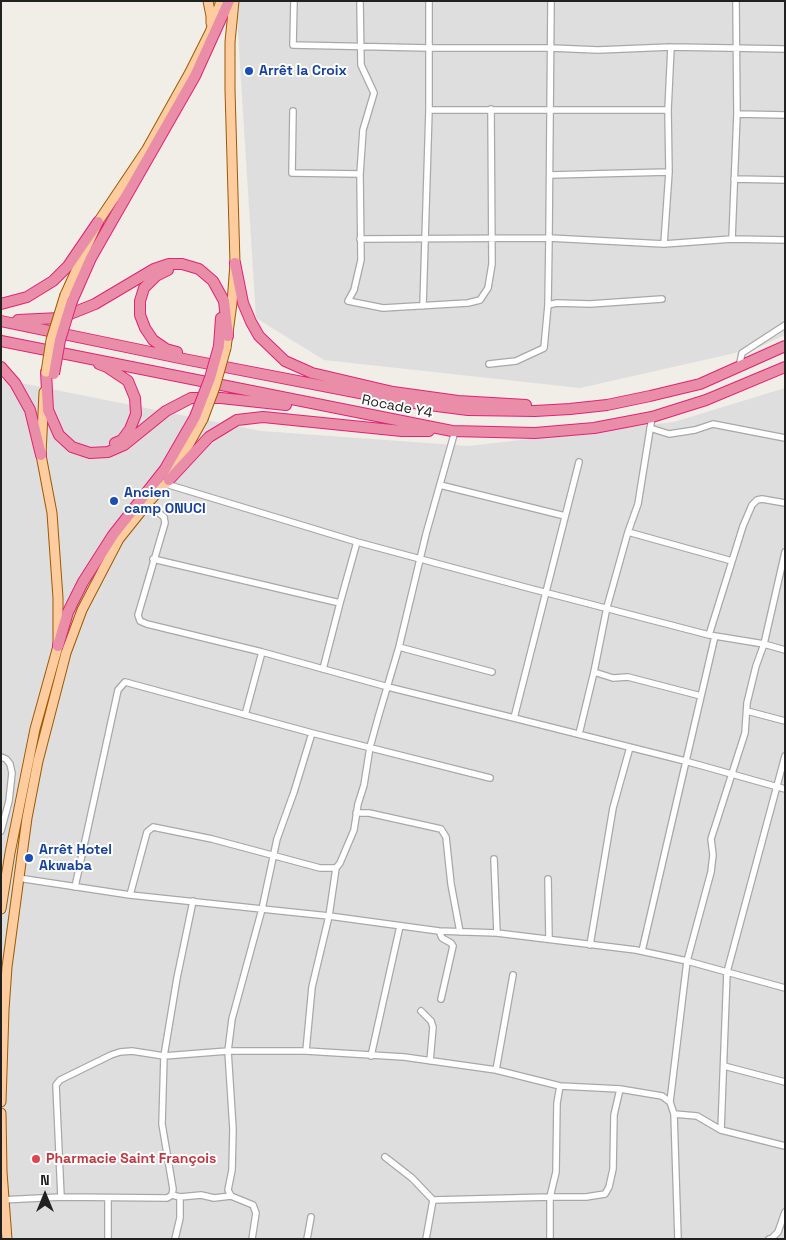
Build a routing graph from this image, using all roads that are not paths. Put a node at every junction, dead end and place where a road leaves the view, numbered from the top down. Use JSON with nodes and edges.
{"nodes":[{"id":1,"x":208,"y":1,"type":"edge"},
{"id":2,"x":221,"y":1,"type":"edge"},
{"id":3,"x":229,"y":1,"type":"edge"},
{"id":4,"x":234,"y":1,"type":"edge"},
{"id":5,"x":294,"y":1,"type":"edge"},
{"id":6,"x":360,"y":1,"type":"edge"},
{"id":7,"x":430,"y":1,"type":"edge"},
{"id":8,"x":551,"y":1,"type":"edge"},
{"id":9,"x":736,"y":1,"type":"edge"},
{"id":10,"x":210,"y":32,"type":"junction"},
{"id":11,"x":359,"y":46,"type":"junction"},
{"id":12,"x":671,"y":46,"type":"junction"},
{"id":13,"x":429,"y":48,"type":"junction"},
{"id":14,"x":552,"y":48,"type":"junction"},
{"id":15,"x":736,"y":48,"type":"junction"},
{"id":16,"x":785,"y":49,"type":"edge"},
{"id":17,"x":490,"y":109,"type":"junction"},
{"id":18,"x":428,"y":110,"type":"junction"},
{"id":19,"x":668,"y":110,"type":"junction"},
{"id":20,"x":293,"y":111,"type":"dead end"},
{"id":21,"x":550,"y":111,"type":"junction"},
{"id":22,"x":736,"y":114,"type":"junction"},
{"id":23,"x":785,"y":116,"type":"edge"},
{"id":24,"x":668,"y":172,"type":"junction"},
{"id":25,"x":360,"y":174,"type":"junction"},
{"id":26,"x":550,"y":175,"type":"junction"},
{"id":27,"x":734,"y":179,"type":"junction"},
{"id":28,"x":785,"y":180,"type":"edge"},
{"id":29,"x":98,"y":222,"type":"junction"},
{"id":30,"x":491,"y":238,"type":"junction"},
{"id":31,"x":549,"y":238,"type":"junction"},
{"id":32,"x":360,"y":239,"type":"junction"},
{"id":33,"x":426,"y":239,"type":"junction"},
{"id":34,"x":732,"y":239,"type":"junction"},
{"id":35,"x":785,"y":240,"type":"edge"},
{"id":36,"x":664,"y":244,"type":"junction"},
{"id":37,"x":235,"y":263,"type":"junction"},
{"id":38,"x":69,"y":298,"type":"junction"},
{"id":39,"x":662,"y":299,"type":"dead end"},
{"id":40,"x":1,"y":304,"type":"edge"},
{"id":41,"x":548,"y":305,"type":"junction"},
{"id":42,"x":423,"y":306,"type":"junction"},
{"id":43,"x":1,"y":319,"type":"edge"},
{"id":44,"x":785,"y":324,"type":"edge"},
{"id":45,"x":228,"y":336,"type":"junction"},
{"id":46,"x":1,"y":341,"type":"edge"},
{"id":47,"x":785,"y":346,"type":"edge"},
{"id":48,"x":222,"y":347,"type":"junction"},
{"id":49,"x":40,"y":348,"type":"junction"},
{"id":50,"x":489,"y":364,"type":"dead end"},
{"id":51,"x":1,"y":367,"type":"edge"},
{"id":52,"x":228,"y":367,"type":"junction"},
{"id":53,"x":739,"y":367,"type":"junction"},
{"id":54,"x":785,"y":367,"type":"edge"},
{"id":55,"x":50,"y":373,"type":"junction"},
{"id":56,"x":607,"y":405,"type":"junction"},
{"id":57,"x":341,"y":410,"type":"junction"},
{"id":58,"x":652,"y":417,"type":"junction"},
{"id":59,"x":199,"y":418,"type":"junction"},
{"id":60,"x":650,"y":428,"type":"junction"},
{"id":61,"x":453,"y":431,"type":"junction"},
{"id":62,"x":785,"y":438,"type":"edge"},
{"id":63,"x":41,"y":454,"type":"junction"},
{"id":64,"x":579,"y":462,"type":"dead end"},
{"id":65,"x":167,"y":482,"type":"junction"},
{"id":66,"x":440,"y":485,"type":"junction"},
{"id":67,"x":785,"y":503,"type":"edge"},
{"id":68,"x":147,"y":504,"type":"junction"},
{"id":69,"x":565,"y":516,"type":"junction"},
{"id":70,"x":628,"y":532,"type":"junction"},
{"id":71,"x":357,"y":542,"type":"junction"},
{"id":72,"x":785,"y":552,"type":"edge"},
{"id":73,"x":153,"y":559,"type":"junction"},
{"id":74,"x":420,"y":559,"type":"junction"},
{"id":75,"x":732,"y":561,"type":"junction"},
{"id":76,"x":545,"y":593,"type":"junction"},
{"id":77,"x":340,"y":603,"type":"junction"},
{"id":78,"x":607,"y":608,"type":"junction"},
{"id":79,"x":712,"y":635,"type":"junction"},
{"id":80,"x":764,"y":644,"type":"junction"},
{"id":81,"x":58,"y":646,"type":"junction"},
{"id":82,"x":399,"y":648,"type":"junction"},
{"id":83,"x":785,"y":650,"type":"edge"},
{"id":84,"x":262,"y":652,"type":"junction"},
{"id":85,"x":323,"y":669,"type":"junction"},
{"id":86,"x":492,"y":672,"type":"dead end"},
{"id":87,"x":594,"y":672,"type":"junction"},
{"id":88,"x":388,"y":687,"type":"junction"},
{"id":89,"x":701,"y":696,"type":"junction"},
{"id":90,"x":747,"y":711,"type":"junction"},
{"id":91,"x":245,"y":715,"type":"junction"},
{"id":92,"x":514,"y":718,"type":"junction"},
{"id":93,"x":785,"y":721,"type":"edge"},
{"id":94,"x":312,"y":733,"type":"junction"},
{"id":95,"x":579,"y":734,"type":"junction"},
{"id":96,"x":370,"y":747,"type":"junction"},
{"id":97,"x":630,"y":747,"type":"junction"},
{"id":98,"x":785,"y":756,"type":"edge"},
{"id":99,"x":1,"y":757,"type":"edge"},
{"id":100,"x":685,"y":760,"type":"junction"},
{"id":101,"x":732,"y":774,"type":"junction"},
{"id":102,"x":490,"y":778,"type":"dead end"},
{"id":103,"x":778,"y":787,"type":"junction"},
{"id":104,"x":785,"y":789,"type":"edge"},
{"id":105,"x":356,"y":813,"type":"junction"},
{"id":106,"x":1,"y":831,"type":"edge"},
{"id":107,"x":273,"y":855,"type":"junction"},
{"id":108,"x":494,"y":859,"type":"dead end"},
{"id":109,"x":336,"y":868,"type":"junction"},
{"id":110,"x":18,"y":878,"type":"junction"},
{"id":111,"x":548,"y":879,"type":"dead end"},
{"id":112,"x":75,"y":887,"type":"junction"},
{"id":113,"x":130,"y":895,"type":"junction"},
{"id":114,"x":193,"y":901,"type":"junction"},
{"id":115,"x":1,"y":908,"type":"edge"},
{"id":116,"x":262,"y":909,"type":"junction"},
{"id":117,"x":329,"y":916,"type":"junction"},
{"id":118,"x":400,"y":926,"type":"junction"},
{"id":119,"x":439,"y":931,"type":"junction"},
{"id":120,"x":460,"y":932,"type":"junction"},
{"id":121,"x":497,"y":933,"type":"junction"},
{"id":122,"x":549,"y":939,"type":"junction"},
{"id":123,"x":590,"y":945,"type":"junction"},
{"id":124,"x":642,"y":952,"type":"junction"},
{"id":125,"x":687,"y":961,"type":"junction"},
{"id":126,"x":727,"y":972,"type":"junction"},
{"id":127,"x":513,"y":975,"type":"dead end"},
{"id":128,"x":785,"y":988,"type":"edge"},
{"id":129,"x":441,"y":999,"type":"dead end"},
{"id":130,"x":421,"y":1011,"type":"dead end"},
{"id":131,"x":228,"y":1051,"type":"junction"},
{"id":132,"x":306,"y":1052,"type":"junction"},
{"id":133,"x":164,"y":1056,"type":"junction"},
{"id":134,"x":372,"y":1056,"type":"junction"},
{"id":135,"x":430,"y":1061,"type":"junction"},
{"id":136,"x":724,"y":1066,"type":"junction"},
{"id":137,"x":496,"y":1070,"type":"junction"},
{"id":138,"x":785,"y":1082,"type":"edge"},
{"id":139,"x":560,"y":1086,"type":"junction"},
{"id":140,"x":620,"y":1089,"type":"junction"},
{"id":141,"x":1,"y":1102,"type":"edge"},
{"id":142,"x":670,"y":1102,"type":"junction"},
{"id":143,"x":1,"y":1112,"type":"edge"},
{"id":144,"x":674,"y":1114,"type":"junction"},
{"id":145,"x":721,"y":1130,"type":"junction"},
{"id":146,"x":785,"y":1146,"type":"edge"},
{"id":147,"x":386,"y":1157,"type":"dead end"},
{"id":148,"x":172,"y":1195,"type":"junction"},
{"id":149,"x":231,"y":1196,"type":"junction"},
{"id":150,"x":180,"y":1197,"type":"junction"},
{"id":151,"x":550,"y":1197,"type":"junction"},
{"id":152,"x":61,"y":1198,"type":"junction"},
{"id":153,"x":108,"y":1198,"type":"junction"},
{"id":154,"x":2,"y":1200,"type":"edge"},
{"id":155,"x":433,"y":1200,"type":"junction"},
{"id":156,"x":785,"y":1212,"type":"edge"},
{"id":157,"x":311,"y":1217,"type":"dead end"},
{"id":158,"x":7,"y":1239,"type":"edge"},
{"id":159,"x":108,"y":1239,"type":"edge"},
{"id":160,"x":175,"y":1239,"type":"edge"},
{"id":161,"x":252,"y":1239,"type":"edge"},
{"id":162,"x":308,"y":1239,"type":"edge"},
{"id":163,"x":426,"y":1239,"type":"edge"},
{"id":164,"x":550,"y":1239,"type":"edge"},
{"id":165,"x":678,"y":1239,"type":"edge"},
{"id":166,"x":769,"y":1239,"type":"edge"}],
"edges":[{"from":1,"to":10,"type":"main road"},
{"from":2,"to":10,"type":"main road"},
{"from":3,"to":38,"type":"highway"},
{"from":4,"to":37,"type":"main road"},
{"from":5,"to":11,"type":"street"},
{"from":6,"to":11,"type":"street"},
{"from":7,"to":13,"type":"street"},
{"from":8,"to":14,"type":"street"},
{"from":9,"to":15,"type":"street"},
{"from":10,"to":29,"type":"main road"},
{"from":11,"to":13,"type":"street"},
{"from":11,"to":25,"type":"street"},
{"from":12,"to":14,"type":"street"},
{"from":12,"to":15,"type":"street"},
{"from":12,"to":19,"type":"street"},
{"from":13,"to":14,"type":"street"},
{"from":13,"to":18,"type":"street"},
{"from":14,"to":21,"type":"street"},
{"from":15,"to":16,"type":"street"},
{"from":15,"to":22,"type":"street"},
{"from":17,"to":18,"type":"street"},
{"from":17,"to":21,"type":"street"},
{"from":17,"to":30,"type":"street"},
{"from":18,"to":33,"type":"street"},
{"from":19,"to":21,"type":"street"},
{"from":19,"to":24,"type":"street"},
{"from":20,"to":25,"type":"street"},
{"from":21,"to":26,"type":"street"},
{"from":22,"to":23,"type":"street"},
{"from":22,"to":27,"type":"street"},
{"from":24,"to":26,"type":"street"},
{"from":24,"to":36,"type":"street"},
{"from":25,"to":32,"type":"street"},
{"from":26,"to":31,"type":"street"},
{"from":27,"to":28,"type":"street"},
{"from":27,"to":34,"type":"street"},
{"from":29,"to":38,"type":"main road"},
{"from":29,"to":40,"type":"highway"},
{"from":30,"to":31,"type":"street"},
{"from":30,"to":33,"type":"street"},
{"from":30,"to":42,"type":"street"},
{"from":31,"to":36,"type":"street"},
{"from":31,"to":41,"type":"street"},
{"from":32,"to":33,"type":"street"},
{"from":32,"to":42,"type":"street"},
{"from":33,"to":42,"type":"street"},
{"from":34,"to":35,"type":"street"},
{"from":34,"to":36,"type":"street"},
{"from":37,"to":45,"type":"main road"},
{"from":37,"to":56,"type":"highway"},
{"from":38,"to":55,"type":"highway","bridge":true},
{"from":39,"to":41,"type":"street"},
{"from":41,"to":50,"type":"street"},
{"from":43,"to":45,"type":"highway"},
{"from":43,"to":52,"type":"highway","name":"Rocade Y4"},
{"from":44,"to":53,"type":"street"},
{"from":45,"to":48,"type":"main road"},
{"from":46,"to":49,"type":"highway","name":"Rocade Y4"},
{"from":47,"to":53,"type":"highway","name":"Rocade Y4"},
{"from":48,"to":52,"type":"highway"},
{"from":48,"to":59,"type":"highway","bridge":true},
{"from":49,"to":55,"type":"highway"},
{"from":49,"to":57,"type":"highway","name":"Rocade Y4"},
{"from":51,"to":63,"type":"highway"},
{"from":52,"to":56,"type":"highway","name":"Rocade Y4"},
{"from":53,"to":56,"type":"highway","name":"Rocade Y4"},
{"from":54,"to":58,"type":"highway","name":"Rocade Y4"},
{"from":55,"to":57,"type":"highway"},
{"from":55,"to":63,"type":"main road"},
{"from":57,"to":61,"type":"highway","name":"Rocade Y4"},
{"from":58,"to":60,"type":"street"},
{"from":58,"to":61,"type":"highway","name":"Rocade Y4"},
{"from":59,"to":65,"type":"main road"},
{"from":59,"to":81,"type":"highway"},
{"from":60,"to":62,"type":"street"},
{"from":60,"to":70,"type":"street"},
{"from":61,"to":65,"type":"highway"},
{"from":61,"to":66,"type":"street"},
{"from":63,"to":81,"type":"main road"},
{"from":64,"to":69,"type":"street"},
{"from":65,"to":68,"type":"main road"},
{"from":65,"to":71,"type":"street"},
{"from":66,"to":69,"type":"street"},
{"from":66,"to":74,"type":"street"},
{"from":67,"to":75,"type":"street"},
{"from":68,"to":73,"type":"street"},
{"from":68,"to":110,"type":"main road"},
{"from":69,"to":76,"type":"street"},
{"from":70,"to":75,"type":"street"},
{"from":70,"to":78,"type":"street"},
{"from":71,"to":74,"type":"street"},
{"from":71,"to":77,"type":"street"},
{"from":72,"to":80,"type":"street"},
{"from":73,"to":77,"type":"street"},
{"from":73,"to":84,"type":"street"},
{"from":74,"to":76,"type":"street"},
{"from":74,"to":82,"type":"street"},
{"from":75,"to":79,"type":"street"},
{"from":76,"to":78,"type":"street"},
{"from":76,"to":92,"type":"street"},
{"from":77,"to":85,"type":"street"},
{"from":78,"to":79,"type":"street"},
{"from":78,"to":87,"type":"street"},
{"from":79,"to":80,"type":"street"},
{"from":79,"to":89,"type":"street"},
{"from":80,"to":83,"type":"street"},
{"from":80,"to":90,"type":"street"},
{"from":81,"to":115,"type":"main road"},
{"from":82,"to":86,"type":"street"},
{"from":82,"to":88,"type":"street"},
{"from":84,"to":85,"type":"street"},
{"from":84,"to":91,"type":"street"},
{"from":85,"to":88,"type":"street"},
{"from":87,"to":89,"type":"street"},
{"from":87,"to":95,"type":"street"},
{"from":88,"to":92,"type":"street"},
{"from":88,"to":96,"type":"street"},
{"from":89,"to":100,"type":"street"},
{"from":90,"to":93,"type":"street"},
{"from":90,"to":101,"type":"street"},
{"from":91,"to":94,"type":"street"},
{"from":91,"to":112,"type":"street"},
{"from":92,"to":95,"type":"street"},
{"from":94,"to":96,"type":"street"},
{"from":94,"to":107,"type":"street"},
{"from":95,"to":97,"type":"street"},
{"from":96,"to":102,"type":"street"},
{"from":96,"to":105,"type":"street"},
{"from":97,"to":100,"type":"street"},
{"from":97,"to":123,"type":"street"},
{"from":98,"to":103,"type":"street"},
{"from":99,"to":106,"type":"street"},
{"from":100,"to":101,"type":"street"},
{"from":100,"to":124,"type":"street"},
{"from":101,"to":103,"type":"street"},
{"from":101,"to":125,"type":"street"},
{"from":103,"to":104,"type":"street"},
{"from":103,"to":126,"type":"street"},
{"from":105,"to":109,"type":"street"},
{"from":105,"to":120,"type":"street"},
{"from":107,"to":109,"type":"street"},
{"from":107,"to":113,"type":"street"},
{"from":107,"to":116,"type":"street"},
{"from":108,"to":121,"type":"street"},
{"from":109,"to":117,"type":"street"},
{"from":110,"to":112,"type":"street"},
{"from":110,"to":141,"type":"main road"},
{"from":111,"to":122,"type":"street"},
{"from":112,"to":113,"type":"street"},
{"from":113,"to":114,"type":"street"},
{"from":114,"to":116,"type":"street"},
{"from":114,"to":133,"type":"street"},
{"from":116,"to":117,"type":"street"},
{"from":116,"to":131,"type":"street"},
{"from":117,"to":118,"type":"street"},
{"from":117,"to":132,"type":"street"},
{"from":118,"to":119,"type":"street"},
{"from":118,"to":134,"type":"street"},
{"from":119,"to":120,"type":"street"},
{"from":119,"to":129,"type":"street"},
{"from":120,"to":121,"type":"street"},
{"from":121,"to":122,"type":"street"},
{"from":122,"to":123,"type":"street"},
{"from":123,"to":124,"type":"street"},
{"from":124,"to":125,"type":"street"},
{"from":125,"to":126,"type":"street"},
{"from":125,"to":142,"type":"street"},
{"from":126,"to":128,"type":"street"},
{"from":126,"to":136,"type":"street"},
{"from":127,"to":137,"type":"street"},
{"from":130,"to":135,"type":"street"},
{"from":131,"to":132,"type":"street"},
{"from":131,"to":133,"type":"street"},
{"from":131,"to":149,"type":"street"},
{"from":132,"to":134,"type":"street"},
{"from":133,"to":148,"type":"street"},
{"from":133,"to":152,"type":"street"},
{"from":134,"to":135,"type":"street"},
{"from":135,"to":137,"type":"street"},
{"from":136,"to":138,"type":"street"},
{"from":136,"to":145,"type":"street"},
{"from":137,"to":139,"type":"street"},
{"from":139,"to":140,"type":"street"},
{"from":139,"to":151,"type":"street"},
{"from":140,"to":142,"type":"street"},
{"from":140,"to":151,"type":"street"},
{"from":142,"to":144,"type":"street"},
{"from":143,"to":154,"type":"main road"},
{"from":144,"to":145,"type":"street"},
{"from":144,"to":165,"type":"street"},
{"from":145,"to":146,"type":"street"},
{"from":147,"to":155,"type":"street"},
{"from":148,"to":150,"type":"street"},
{"from":148,"to":153,"type":"street"},
{"from":149,"to":150,"type":"street"},
{"from":149,"to":161,"type":"street"},
{"from":150,"to":160,"type":"street"},
{"from":151,"to":155,"type":"street"},
{"from":151,"to":164,"type":"street"},
{"from":152,"to":153,"type":"street"},
{"from":152,"to":154,"type":"street"},
{"from":153,"to":159,"type":"street"},
{"from":154,"to":158,"type":"main road"},
{"from":155,"to":163,"type":"street"},
{"from":156,"to":166,"type":"street"},
{"from":157,"to":162,"type":"street"}]}
